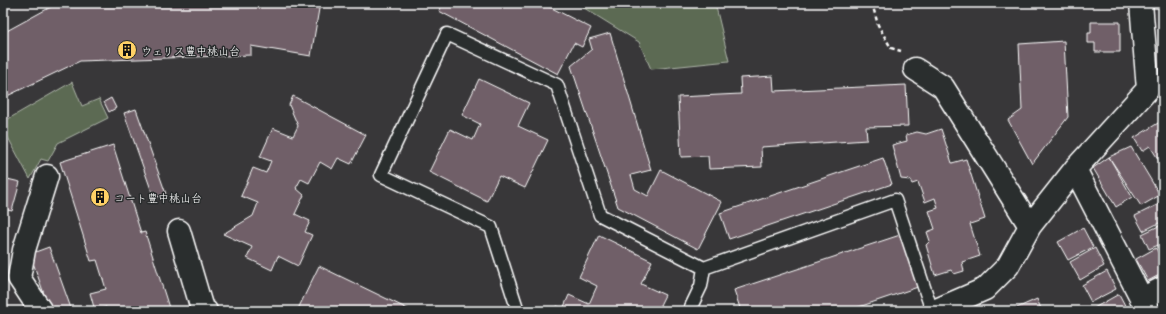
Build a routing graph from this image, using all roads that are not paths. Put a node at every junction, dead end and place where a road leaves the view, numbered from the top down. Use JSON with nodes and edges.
{"nodes":[{"id":1,"x":1141,"y":3,"type":"edge"},
{"id":2,"x":915,"y":68,"type":"road end"},
{"id":3,"x":1156,"y":92,"type":"edge"},
{"id":4,"x":1075,"y":169,"type":"junction"},
{"id":5,"x":47,"y":176,"type":"dead end"},
{"id":6,"x":1030,"y":226,"type":"junction"},
{"id":7,"x":179,"y":231,"type":"dead end"},
{"id":8,"x":704,"y":268,"type":"junction"},
{"id":9,"x":1163,"y":288,"type":"edge"},
{"id":10,"x":1144,"y":305,"type":"edge"},
{"id":11,"x":939,"y":310,"type":"edge"},
{"id":12,"x":41,"y":311,"type":"edge"},
{"id":13,"x":206,"y":311,"type":"edge"},
{"id":14,"x":518,"y":311,"type":"edge"},
{"id":15,"x":689,"y":311,"type":"edge"}],
"edges":[{"from":1,"to":3,"type":"street"},
{"from":2,"to":6,"type":"street"},
{"from":3,"to":4,"type":"street"},
{"from":4,"to":6,"type":"street"},
{"from":4,"to":10,"type":"street"},
{"from":5,"to":12,"type":"street"},
{"from":6,"to":11,"type":"street"},
{"from":7,"to":13,"type":"street"},
{"from":8,"to":11,"type":"lane"},
{"from":8,"to":14,"type":"lane"},
{"from":8,"to":15,"type":"lane"},
{"from":9,"to":10,"type":"street"}]}
